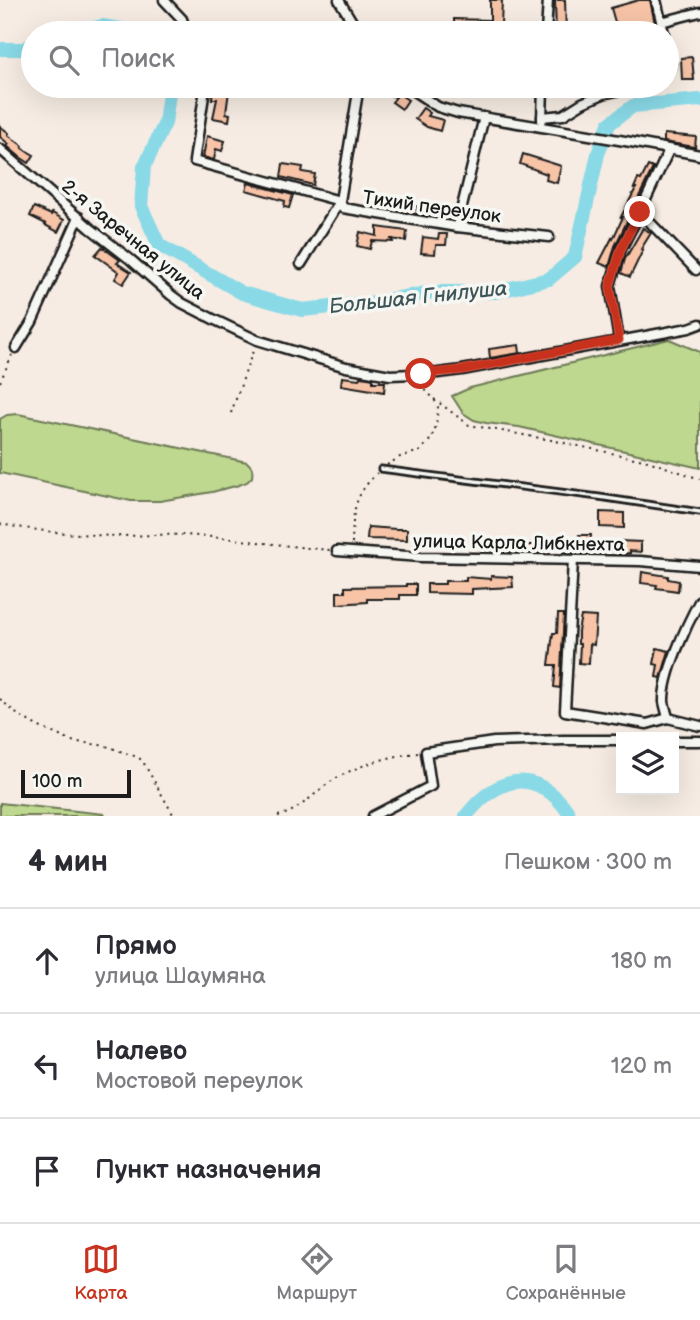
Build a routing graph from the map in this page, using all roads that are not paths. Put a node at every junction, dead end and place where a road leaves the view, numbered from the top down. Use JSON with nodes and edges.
{"nodes":[{"id":1,"x":164,"y":0,"type":"edge"},
{"id":2,"x":340,"y":0,"type":"edge"},
{"id":3,"x":548,"y":0,"type":"edge"},
{"id":4,"x":656,"y":0,"type":"edge"},
{"id":5,"x":700,"y":12,"type":"edge"},
{"id":6,"x":183,"y":21,"type":"edge"},
{"id":7,"x":352,"y":21,"type":"edge"},
{"id":8,"x":547,"y":21,"type":"edge"},
{"id":9,"x":662,"y":21,"type":"edge"},
{"id":10,"x":666,"y":21,"type":"edge"},
{"id":11,"x":204,"y":98,"type":"edge"},
{"id":12,"x":357,"y":98,"type":"edge"},
{"id":13,"x":424,"y":98,"type":"edge"},
{"id":14,"x":543,"y":98,"type":"edge"},
{"id":15,"x":594,"y":98,"type":"edge"},
{"id":16,"x":484,"y":117,"type":"junction"},
{"id":17,"x":542,"y":122,"type":"junction"},
{"id":18,"x":0,"y":149,"type":"edge"},
{"id":19,"x":669,"y":150,"type":"junction"},
{"id":20,"x":700,"y":155,"type":"edge"},
{"id":21,"x":340,"y":201,"type":"junction"},
{"id":22,"x":640,"y":212,"type":"junction"},
{"id":23,"x":79,"y":217,"type":"junction"},
{"id":24,"x":457,"y":227,"type":"junction"},
{"id":25,"x":549,"y":237,"type":"dead end"},
{"id":26,"x":301,"y":264,"type":"dead end"},
{"id":27,"x":696,"y":270,"type":"dead end"},
{"id":28,"x":700,"y":324,"type":"edge"},
{"id":29,"x":619,"y":340,"type":"junction"},
{"id":30,"x":16,"y":348,"type":"road end"},
{"id":31,"x":381,"y":470,"type":"road end"},
{"id":32,"x":700,"y":512,"type":"edge"},
{"id":33,"x":337,"y":551,"type":"road end"},
{"id":34,"x":573,"y":560,"type":"junction"},
{"id":35,"x":700,"y":565,"type":"edge"},
{"id":36,"x":700,"y":600,"type":"edge"},
{"id":37,"x":668,"y":718,"type":"junction"},
{"id":38,"x":700,"y":726,"type":"edge"},
{"id":39,"x":616,"y":740,"type":"edge"},
{"id":40,"x":679,"y":741,"type":"edge"},
{"id":41,"x":700,"y":741,"type":"edge"},
{"id":42,"x":373,"y":816,"type":"edge"}],
"edges":[{"from":1,"to":6,"type":"street"},
{"from":2,"to":7,"type":"street"},
{"from":3,"to":8,"type":"street"},
{"from":4,"to":9,"type":"street"},
{"from":5,"to":10,"type":"street"},
{"from":11,"to":21,"type":"street","name":"Тихий переулок"},
{"from":12,"to":21,"type":"street"},
{"from":13,"to":16,"type":"street"},
{"from":14,"to":17,"type":"street"},
{"from":15,"to":17,"type":"street"},
{"from":16,"to":17,"type":"street"},
{"from":16,"to":24,"type":"street"},
{"from":17,"to":19,"type":"street"},
{"from":18,"to":23,"type":"street","name":"2-я Заречная улица"},
{"from":19,"to":20,"type":"street"},
{"from":19,"to":22,"type":"street"},
{"from":21,"to":24,"type":"street","name":"Тихий переулок"},
{"from":21,"to":26,"type":"street"},
{"from":22,"to":27,"type":"street"},
{"from":22,"to":29,"type":"street"},
{"from":23,"to":29,"type":"street","name":"2-я Заречная улица"},
{"from":23,"to":30,"type":"street"},
{"from":24,"to":25,"type":"street","name":"Тихий переулок"},
{"from":28,"to":29,"type":"street","name":"2-я Заречная улица"},
{"from":31,"to":32,"type":"lane"},
{"from":33,"to":34,"type":"street","name":"улица Карла Либкнехта"},
{"from":34,"to":35,"type":"street","name":"улица Карла Либкнехта"},
{"from":34,"to":37,"type":"street"},
{"from":36,"to":37,"type":"street"},
{"from":37,"to":38,"type":"street"},
{"from":39,"to":42,"type":"street"},
{"from":40,"to":41,"type":"street"}]}
